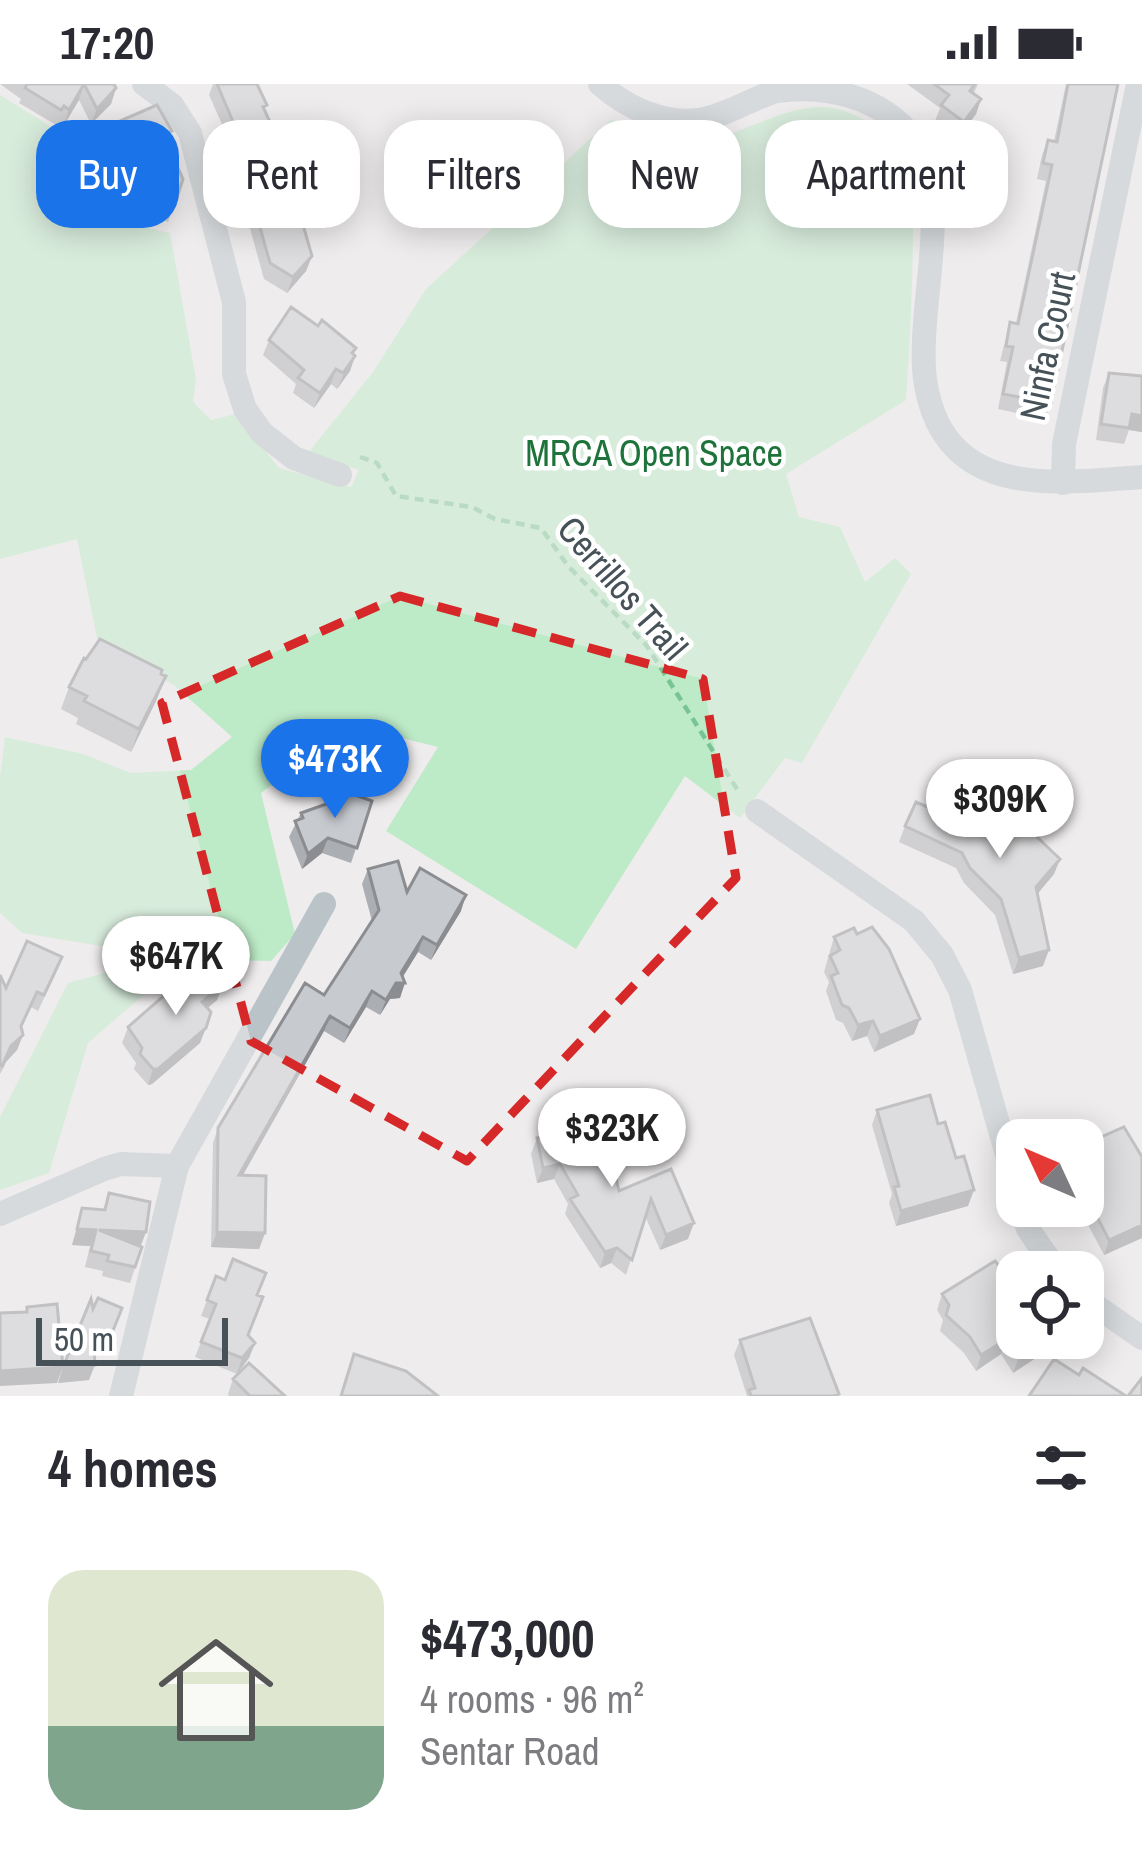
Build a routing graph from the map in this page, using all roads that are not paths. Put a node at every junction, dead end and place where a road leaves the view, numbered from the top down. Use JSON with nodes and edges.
{"nodes":[{"id":1,"x":144,"y":84,"type":"edge"},
{"id":2,"x":600,"y":84,"type":"edge"},
{"id":3,"x":1138,"y":84,"type":"edge"},
{"id":4,"x":340,"y":475,"type":"road end"},
{"id":5,"x":1142,"y":477,"type":"edge"},
{"id":6,"x":1063,"y":483,"type":"junction"},
{"id":7,"x":757,"y":811,"type":"road end"},
{"id":8,"x":324,"y":904,"type":"dead end"},
{"id":9,"x":997,"y":1119,"type":"edge"},
{"id":10,"x":177,"y":1166,"type":"junction"},
{"id":11,"x":0,"y":1214,"type":"edge"},
{"id":12,"x":1104,"y":1312,"type":"edge"},
{"id":13,"x":1142,"y":1338,"type":"edge"},
{"id":14,"x":121,"y":1396,"type":"edge"}],
"edges":[{"from":1,"to":4,"type":"street"},
{"from":2,"to":6,"type":"street"},
{"from":3,"to":6,"type":"street","name":"Ninfa Court"},
{"from":5,"to":6,"type":"street"},
{"from":7,"to":9,"type":"street"},
{"from":8,"to":10,"type":"street"},
{"from":10,"to":11,"type":"street"},
{"from":10,"to":14,"type":"street"},
{"from":12,"to":13,"type":"street"}]}
